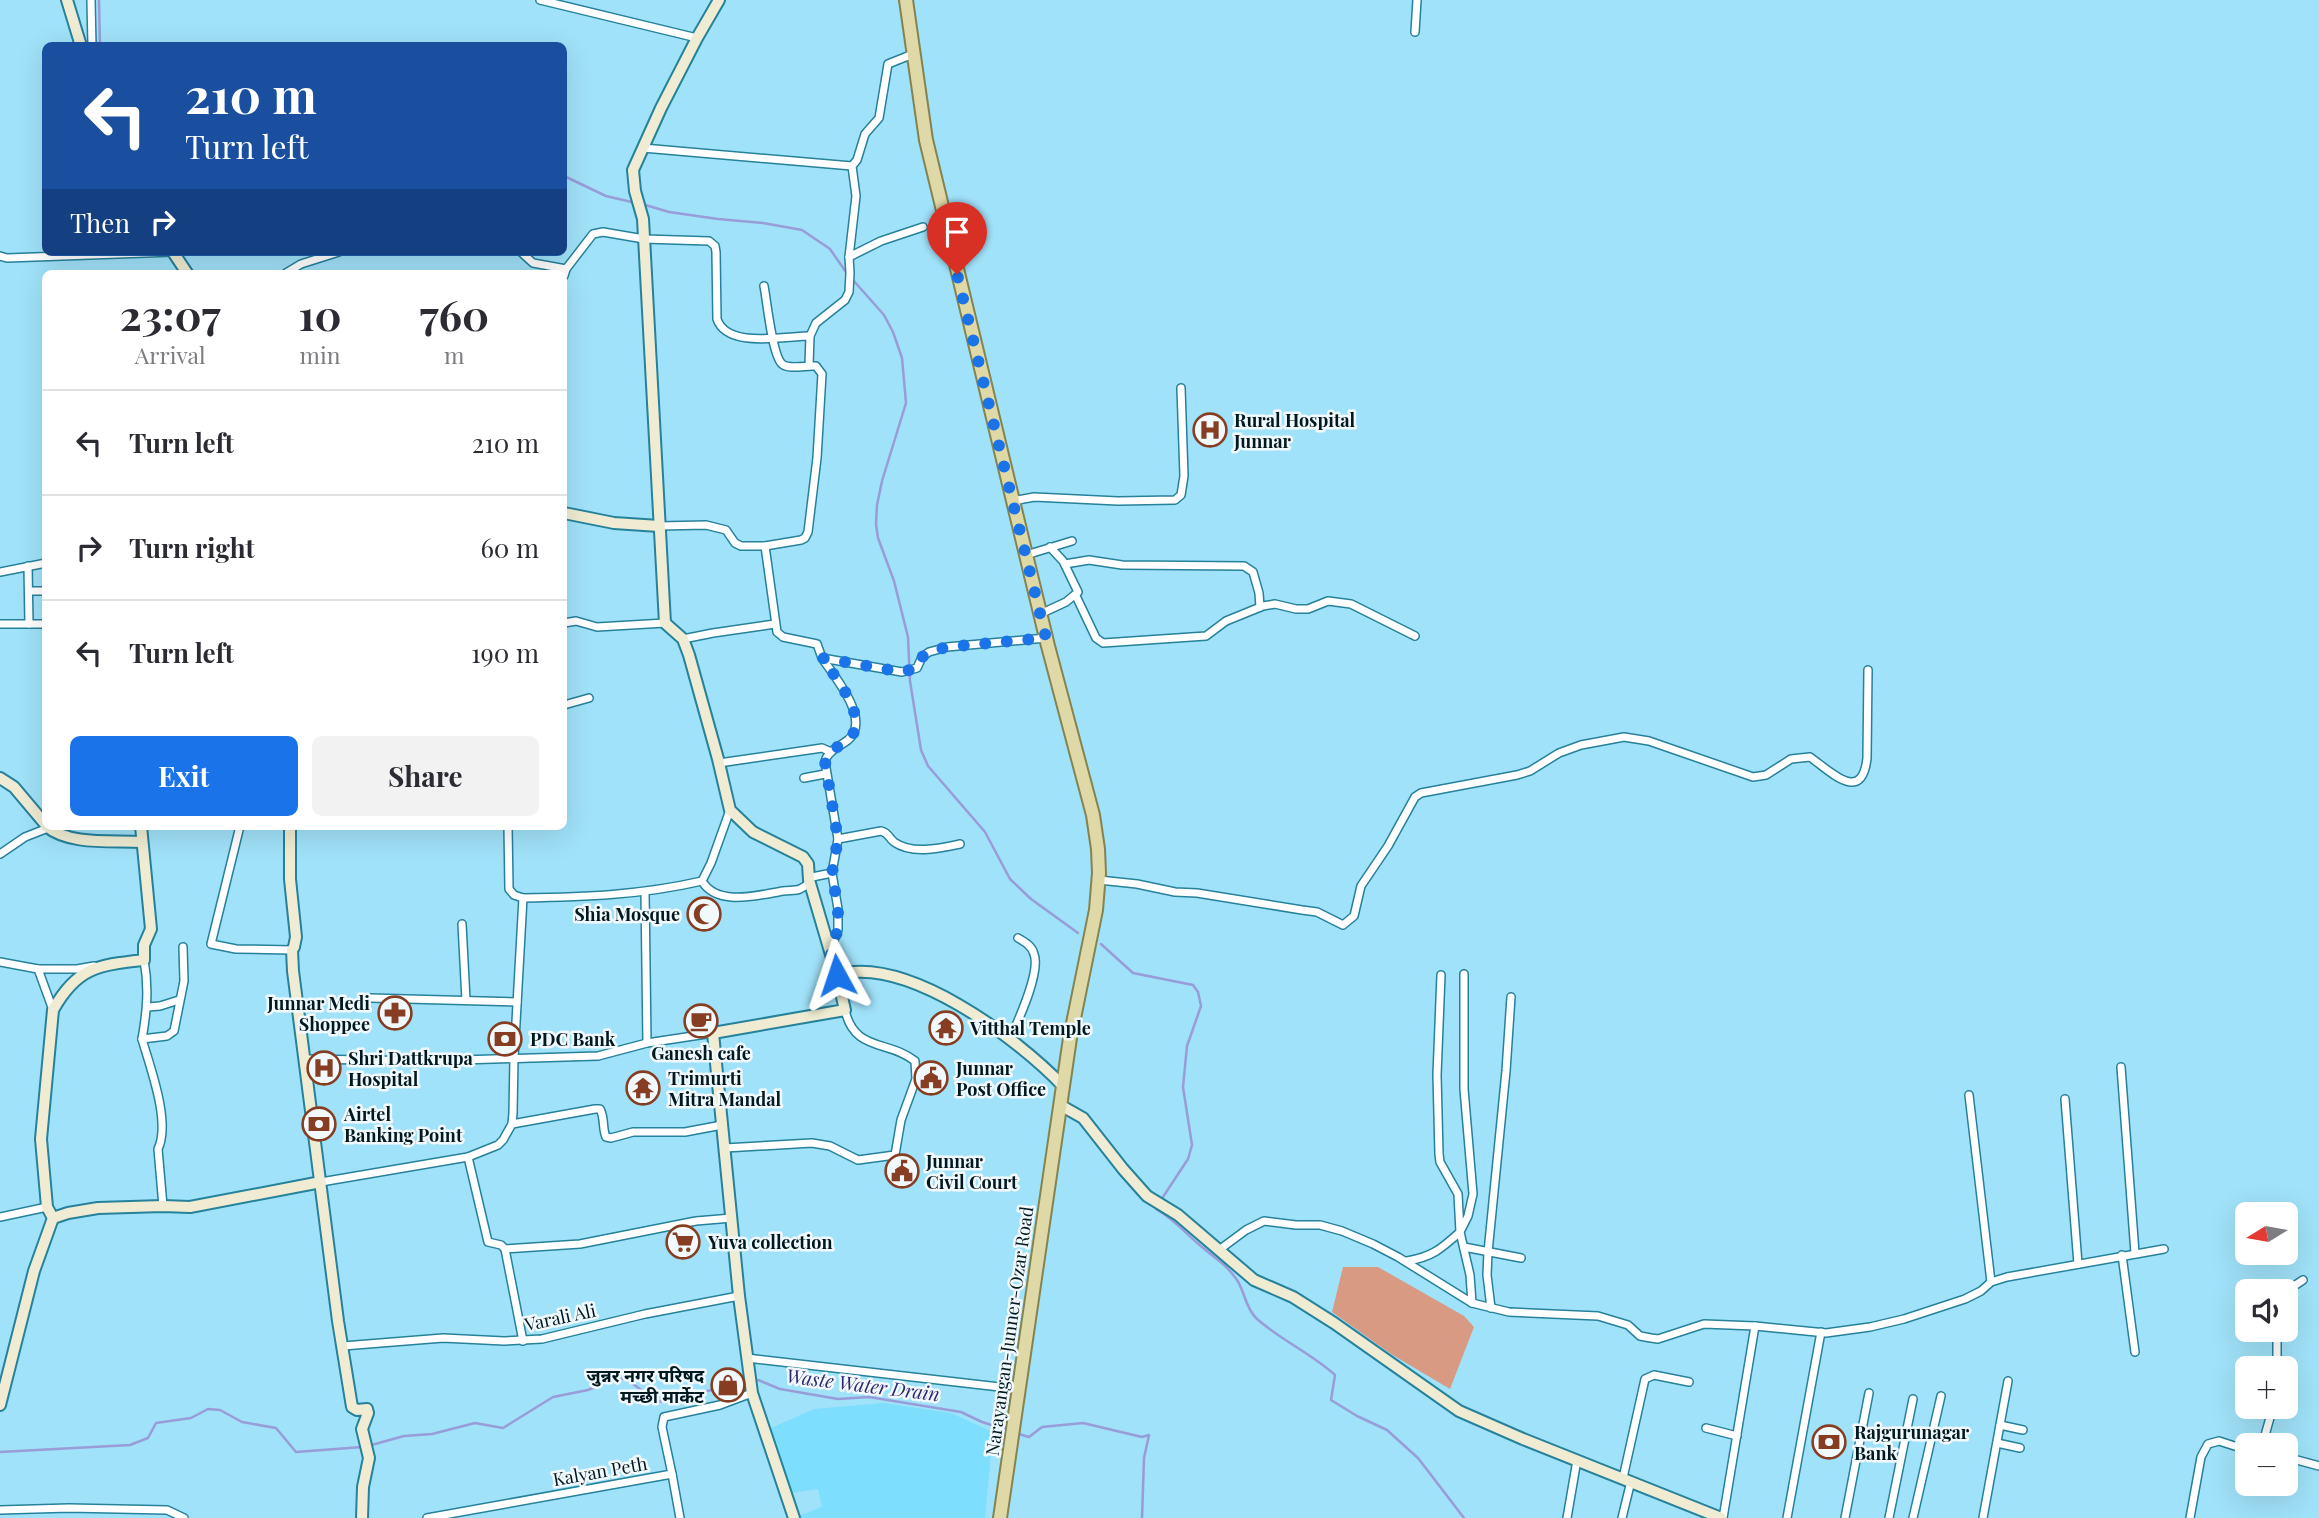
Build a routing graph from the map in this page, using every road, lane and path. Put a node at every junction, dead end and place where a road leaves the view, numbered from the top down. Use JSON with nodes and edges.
{"nodes":[{"id":1,"x":67,"y":0,"type":"edge"},
{"id":2,"x":92,"y":0,"type":"edge"},
{"id":3,"x":540,"y":0,"type":"edge"},
{"id":4,"x":719,"y":0,"type":"edge"},
{"id":5,"x":906,"y":0,"type":"edge"},
{"id":6,"x":1417,"y":0,"type":"edge"},
{"id":7,"x":1415,"y":32,"type":"dead end"},
{"id":8,"x":696,"y":38,"type":"junction"},
{"id":9,"x":80,"y":42,"type":"edge"},
{"id":10,"x":92,"y":42,"type":"edge"},
{"id":11,"x":913,"y":54,"type":"junction"},
{"id":12,"x":643,"y":148,"type":"junction"},
{"id":13,"x":852,"y":166,"type":"junction"},
{"id":14,"x":923,"y":227,"type":"dead end"},
{"id":15,"x":644,"y":239,"type":"junction"},
{"id":16,"x":0,"y":256,"type":"edge"},
{"id":17,"x":62,"y":256,"type":"edge"},
{"id":18,"x":326,"y":256,"type":"edge"},
{"id":19,"x":525,"y":256,"type":"edge"},
{"id":20,"x":849,"y":257,"type":"junction"},
{"id":21,"x":291,"y":270,"type":"edge"},
{"id":22,"x":555,"y":270,"type":"edge"},
{"id":23,"x":567,"y":270,"type":"edge"},
{"id":24,"x":764,"y":286,"type":"dead end"},
{"id":25,"x":810,"y":336,"type":"junction"},
{"id":26,"x":772,"y":338,"type":"junction"},
{"id":27,"x":809,"y":365,"type":"junction"},
{"id":28,"x":1181,"y":388,"type":"dead end"},
{"id":29,"x":1013,"y":501,"type":"junction"},
{"id":30,"x":567,"y":514,"type":"edge"},
{"id":31,"x":659,"y":526,"type":"junction"},
{"id":32,"x":1072,"y":541,"type":"dead end"},
{"id":33,"x":765,"y":546,"type":"junction"},
{"id":34,"x":1050,"y":547,"type":"junction"},
{"id":35,"x":1026,"y":555,"type":"junction"},
{"id":36,"x":42,"y":563,"type":"edge"},
{"id":37,"x":1065,"y":564,"type":"junction"},
{"id":38,"x":28,"y":566,"type":"junction"},
{"id":39,"x":0,"y":572,"type":"edge"},
{"id":40,"x":29,"y":591,"type":"junction"},
{"id":41,"x":42,"y":591,"type":"edge"},
{"id":42,"x":1076,"y":596,"type":"junction"},
{"id":43,"x":1260,"y":607,"type":"junction"},
{"id":44,"x":1040,"y":614,"type":"junction"},
{"id":45,"x":567,"y":622,"type":"edge"},
{"id":46,"x":665,"y":623,"type":"junction"},
{"id":47,"x":0,"y":624,"type":"edge"},
{"id":48,"x":29,"y":624,"type":"junction"},
{"id":49,"x":42,"y":624,"type":"edge"},
{"id":50,"x":775,"y":624,"type":"junction"},
{"id":51,"x":1415,"y":636,"type":"dead end"},
{"id":52,"x":1046,"y":638,"type":"junction"},
{"id":53,"x":684,"y":639,"type":"junction"},
{"id":54,"x":822,"y":658,"type":"junction"},
{"id":55,"x":1868,"y":670,"type":"dead end"},
{"id":56,"x":589,"y":698,"type":"dead end"},
{"id":57,"x":567,"y":704,"type":"edge"},
{"id":58,"x":831,"y":752,"type":"junction"},
{"id":59,"x":719,"y":763,"type":"junction"},
{"id":60,"x":825,"y":774,"type":"junction"},
{"id":61,"x":0,"y":778,"type":"edge"},
{"id":62,"x":804,"y":778,"type":"dead end"},
{"id":63,"x":730,"y":810,"type":"junction"},
{"id":64,"x":42,"y":821,"type":"edge"},
{"id":65,"x":42,"y":828,"type":"edge"},
{"id":66,"x":52,"y":830,"type":"edge"},
{"id":67,"x":141,"y":830,"type":"edge"},
{"id":68,"x":239,"y":830,"type":"edge"},
{"id":69,"x":290,"y":830,"type":"edge"},
{"id":70,"x":508,"y":830,"type":"edge"},
{"id":71,"x":838,"y":839,"type":"junction"},
{"id":72,"x":142,"y":842,"type":"junction"},
{"id":73,"x":960,"y":844,"type":"dead end"},
{"id":74,"x":0,"y":855,"type":"edge"},
{"id":75,"x":832,"y":873,"type":"junction"},
{"id":76,"x":809,"y":880,"type":"junction"},
{"id":77,"x":1099,"y":880,"type":"junction"},
{"id":78,"x":702,"y":881,"type":"junction"},
{"id":79,"x":645,"y":892,"type":"junction"},
{"id":80,"x":523,"y":898,"type":"junction"},
{"id":81,"x":462,"y":924,"type":"dead end"},
{"id":82,"x":1018,"y":938,"type":"dead end"},
{"id":83,"x":183,"y":947,"type":"dead end"},
{"id":84,"x":292,"y":950,"type":"junction"},
{"id":85,"x":830,"y":950,"type":"junction"},
{"id":86,"x":144,"y":960,"type":"junction"},
{"id":87,"x":0,"y":962,"type":"edge"},
{"id":88,"x":101,"y":965,"type":"junction"},
{"id":89,"x":38,"y":969,"type":"junction"},
{"id":90,"x":1464,"y":974,"type":"dead end"},
{"id":91,"x":837,"y":975,"type":"junction"},
{"id":92,"x":1441,"y":975,"type":"dead end"},
{"id":93,"x":1511,"y":997,"type":"dead end"},
{"id":94,"x":370,"y":998,"type":"dead end"},
{"id":95,"x":179,"y":1000,"type":"junction"},
{"id":96,"x":467,"y":1000,"type":"junction"},
{"id":97,"x":517,"y":1002,"type":"junction"},
{"id":98,"x":148,"y":1007,"type":"junction"},
{"id":99,"x":53,"y":1010,"type":"junction"},
{"id":100,"x":845,"y":1010,"type":"junction"},
{"id":101,"x":713,"y":1033,"type":"junction"},
{"id":102,"x":142,"y":1039,"type":"junction"},
{"id":103,"x":1010,"y":1039,"type":"junction"},
{"id":104,"x":647,"y":1043,"type":"junction"},
{"id":105,"x":514,"y":1058,"type":"junction"},
{"id":106,"x":305,"y":1059,"type":"junction"},
{"id":107,"x":2121,"y":1067,"type":"dead end"},
{"id":108,"x":1063,"y":1086,"type":"junction"},
{"id":109,"x":1969,"y":1095,"type":"dead end"},
{"id":110,"x":2065,"y":1099,"type":"dead end"},
{"id":111,"x":1060,"y":1105,"type":"junction"},
{"id":112,"x":512,"y":1124,"type":"junction"},
{"id":113,"x":722,"y":1125,"type":"junction"},
{"id":114,"x":725,"y":1149,"type":"junction"},
{"id":115,"x":468,"y":1157,"type":"junction"},
{"id":116,"x":321,"y":1182,"type":"junction"},
{"id":117,"x":163,"y":1206,"type":"junction"},
{"id":118,"x":47,"y":1207,"type":"junction"},
{"id":119,"x":0,"y":1217,"type":"edge"},
{"id":120,"x":53,"y":1218,"type":"junction"},
{"id":121,"x":732,"y":1218,"type":"junction"},
{"id":122,"x":1460,"y":1232,"type":"junction"},
{"id":123,"x":1464,"y":1247,"type":"junction"},
{"id":124,"x":505,"y":1249,"type":"junction"},
{"id":125,"x":2164,"y":1249,"type":"dead end"},
{"id":126,"x":1219,"y":1250,"type":"junction"},
{"id":127,"x":1488,"y":1252,"type":"junction"},
{"id":128,"x":2135,"y":1253,"type":"junction"},
{"id":129,"x":2122,"y":1255,"type":"junction"},
{"id":130,"x":1521,"y":1258,"type":"dead end"},
{"id":131,"x":1406,"y":1261,"type":"junction"},
{"id":132,"x":2078,"y":1264,"type":"junction"},
{"id":133,"x":2303,"y":1280,"type":"dead end"},
{"id":134,"x":1991,"y":1282,"type":"junction"},
{"id":135,"x":2298,"y":1283,"type":"edge"},
{"id":136,"x":739,"y":1296,"type":"junction"},
{"id":137,"x":1472,"y":1303,"type":"junction"},
{"id":138,"x":1491,"y":1308,"type":"junction"},
{"id":139,"x":1755,"y":1326,"type":"junction"},
{"id":140,"x":1821,"y":1332,"type":"junction"},
{"id":141,"x":523,"y":1341,"type":"junction"},
{"id":142,"x":343,"y":1346,"type":"junction"},
{"id":143,"x":2134,"y":1352,"type":"dead end"},
{"id":144,"x":747,"y":1358,"type":"junction"},
{"id":145,"x":4,"y":1370,"type":"edge"},
{"id":146,"x":2008,"y":1381,"type":"dead end"},
{"id":147,"x":1689,"y":1382,"type":"dead end"},
{"id":148,"x":1017,"y":1389,"type":"junction"},
{"id":149,"x":752,"y":1393,"type":"junction"},
{"id":150,"x":1869,"y":1393,"type":"dead end"},
{"id":151,"x":1941,"y":1396,"type":"dead end"},
{"id":152,"x":1913,"y":1399,"type":"dead end"},
{"id":153,"x":0,"y":1405,"type":"edge"},
{"id":154,"x":2000,"y":1425,"type":"junction"},
{"id":155,"x":1706,"y":1427,"type":"dead end"},
{"id":156,"x":2023,"y":1430,"type":"dead end"},
{"id":157,"x":1737,"y":1436,"type":"junction"},
{"id":158,"x":1997,"y":1443,"type":"junction"},
{"id":159,"x":2235,"y":1446,"type":"edge"},
{"id":160,"x":2020,"y":1448,"type":"dead end"},
{"id":161,"x":1577,"y":1460,"type":"junction"},
{"id":162,"x":2298,"y":1460,"type":"edge"},
{"id":163,"x":2319,"y":1466,"type":"edge"},
{"id":164,"x":672,"y":1474,"type":"junction"},
{"id":165,"x":1627,"y":1479,"type":"junction"},
{"id":166,"x":0,"y":1510,"type":"edge"},
{"id":167,"x":184,"y":1518,"type":"edge"},
{"id":168,"x":362,"y":1518,"type":"edge"},
{"id":169,"x":428,"y":1518,"type":"edge"},
{"id":170,"x":680,"y":1518,"type":"edge"},
{"id":171,"x":794,"y":1518,"type":"edge"},
{"id":172,"x":1000,"y":1518,"type":"edge"},
{"id":173,"x":1567,"y":1518,"type":"edge"},
{"id":174,"x":1622,"y":1518,"type":"edge"},
{"id":175,"x":1722,"y":1518,"type":"edge"},
{"id":176,"x":1787,"y":1518,"type":"edge"},
{"id":177,"x":1845,"y":1518,"type":"edge"},
{"id":178,"x":1889,"y":1518,"type":"edge"},
{"id":179,"x":1913,"y":1518,"type":"edge"},
{"id":180,"x":1983,"y":1518,"type":"edge"},
{"id":181,"x":2190,"y":1518,"type":"edge"}],
"edges":[{"from":1,"to":9,"type":"street"},
{"from":2,"to":10,"type":"street"},
{"from":3,"to":8,"type":"street"},
{"from":4,"to":8,"type":"street"},
{"from":5,"to":11,"type":"main road","name":"Narayangan-Junner-Ozar Road"},
{"from":6,"to":7,"type":"street"},
{"from":8,"to":12,"type":"street"},
{"from":11,"to":13,"type":"street"},
{"from":11,"to":29,"type":"main road","name":"Narayangan-Junner-Ozar Road"},
{"from":12,"to":13,"type":"street"},
{"from":12,"to":15,"type":"street"},
{"from":13,"to":20,"type":"street"},
{"from":14,"to":20,"type":"street"},
{"from":15,"to":23,"type":"street"},
{"from":15,"to":26,"type":"street"},
{"from":15,"to":31,"type":"street"},
{"from":16,"to":17,"type":"street"},
{"from":18,"to":21,"type":"street"},
{"from":19,"to":22,"type":"street"},
{"from":20,"to":25,"type":"street"},
{"from":24,"to":26,"type":"street"},
{"from":25,"to":26,"type":"street"},
{"from":25,"to":27,"type":"street"},
{"from":26,"to":27,"type":"street"},
{"from":27,"to":33,"type":"street"},
{"from":28,"to":29,"type":"street"},
{"from":29,"to":35,"type":"main road","name":"Narayangan-Junner-Ozar Road"},
{"from":30,"to":31,"type":"street"},
{"from":31,"to":33,"type":"street"},
{"from":31,"to":46,"type":"street"},
{"from":32,"to":34,"type":"street"},
{"from":33,"to":50,"type":"street"},
{"from":34,"to":35,"type":"street"},
{"from":34,"to":37,"type":"street"},
{"from":35,"to":44,"type":"main road","name":"Narayangan-Junner-Ozar Road"},
{"from":36,"to":38,"type":"street"},
{"from":37,"to":42,"type":"street"},
{"from":37,"to":43,"type":"street"},
{"from":38,"to":39,"type":"street"},
{"from":38,"to":40,"type":"street"},
{"from":40,"to":41,"type":"street"},
{"from":40,"to":48,"type":"street"},
{"from":42,"to":43,"type":"street"},
{"from":42,"to":44,"type":"street"},
{"from":43,"to":51,"type":"street"},
{"from":44,"to":52,"type":"main road","name":"Narayangan-Junner-Ozar Road"},
{"from":45,"to":46,"type":"street"},
{"from":46,"to":53,"type":"street"},
{"from":47,"to":48,"type":"street"},
{"from":48,"to":49,"type":"street"},
{"from":50,"to":53,"type":"street"},
{"from":50,"to":54,"type":"street"},
{"from":52,"to":54,"type":"street"},
{"from":52,"to":77,"type":"main road","name":"Narayangan-Junner-Ozar Road"},
{"from":53,"to":59,"type":"street"},
{"from":54,"to":58,"type":"street"},
{"from":55,"to":77,"type":"street"},
{"from":56,"to":57,"type":"street"},
{"from":58,"to":59,"type":"street"},
{"from":58,"to":60,"type":"street"},
{"from":59,"to":63,"type":"street"},
{"from":60,"to":62,"type":"street"},
{"from":60,"to":71,"type":"street"},
{"from":61,"to":64,"type":"street"},
{"from":63,"to":76,"type":"street"},
{"from":63,"to":78,"type":"street"},
{"from":65,"to":74,"type":"street"},
{"from":66,"to":72,"type":"street"},
{"from":67,"to":72,"type":"street"},
{"from":68,"to":84,"type":"street"},
{"from":69,"to":84,"type":"street"},
{"from":70,"to":80,"type":"street"},
{"from":71,"to":73,"type":"street"},
{"from":71,"to":75,"type":"street"},
{"from":72,"to":86,"type":"street"},
{"from":75,"to":76,"type":"street"},
{"from":75,"to":85,"type":"street"},
{"from":76,"to":78,"type":"street"},
{"from":76,"to":85,"type":"street"},
{"from":77,"to":108,"type":"main road","name":"Narayangan-Junner-Ozar Road"},
{"from":78,"to":79,"type":"street"},
{"from":79,"to":80,"type":"street"},
{"from":79,"to":104,"type":"street"},
{"from":80,"to":97,"type":"street"},
{"from":81,"to":96,"type":"street"},
{"from":82,"to":103,"type":"street"},
{"from":83,"to":95,"type":"street"},
{"from":84,"to":106,"type":"street"},
{"from":85,"to":91,"type":"street"},
{"from":86,"to":88,"type":"street"},
{"from":86,"to":98,"type":"street"},
{"from":87,"to":89,"type":"street"},
{"from":88,"to":89,"type":"street"},
{"from":88,"to":99,"type":"street"},
{"from":89,"to":99,"type":"street"},
{"from":90,"to":122,"type":"street"},
{"from":91,"to":100,"type":"street"},
{"from":91,"to":103,"type":"street"},
{"from":92,"to":122,"type":"street"},
{"from":93,"to":127,"type":"street"},
{"from":94,"to":96,"type":"street"},
{"from":95,"to":98,"type":"street"},
{"from":95,"to":102,"type":"street"},
{"from":96,"to":97,"type":"street"},
{"from":97,"to":105,"type":"street"},
{"from":98,"to":102,"type":"street"},
{"from":99,"to":118,"type":"street"},
{"from":100,"to":101,"type":"street"},
{"from":100,"to":114,"type":"street"},
{"from":101,"to":104,"type":"street"},
{"from":101,"to":113,"type":"street"},
{"from":102,"to":117,"type":"street"},
{"from":103,"to":108,"type":"street"},
{"from":104,"to":105,"type":"street"},
{"from":105,"to":106,"type":"street"},
{"from":105,"to":112,"type":"street"},
{"from":106,"to":116,"type":"street"},
{"from":107,"to":128,"type":"street"},
{"from":108,"to":111,"type":"main road","name":"Narayangan-Junner-Ozar Road"},
{"from":109,"to":134,"type":"street"},
{"from":110,"to":132,"type":"street"},
{"from":111,"to":126,"type":"street"},
{"from":111,"to":148,"type":"main road","name":"Narayangan-Junner-Ozar Road"},
{"from":112,"to":113,"type":"street"},
{"from":112,"to":115,"type":"street"},
{"from":113,"to":114,"type":"street"},
{"from":114,"to":121,"type":"street"},
{"from":115,"to":116,"type":"street"},
{"from":115,"to":124,"type":"street"},
{"from":116,"to":117,"type":"street"},
{"from":116,"to":142,"type":"street"},
{"from":117,"to":120,"type":"street"},
{"from":118,"to":119,"type":"street"},
{"from":118,"to":120,"type":"street"},
{"from":120,"to":145,"type":"street"},
{"from":121,"to":124,"type":"street"},
{"from":121,"to":136,"type":"street"},
{"from":122,"to":123,"type":"street"},
{"from":122,"to":131,"type":"street"},
{"from":123,"to":127,"type":"street"},
{"from":123,"to":137,"type":"street"},
{"from":124,"to":141,"type":"street"},
{"from":125,"to":128,"type":"street"},
{"from":126,"to":131,"type":"street"},
{"from":126,"to":161,"type":"street"},
{"from":127,"to":130,"type":"street"},
{"from":127,"to":138,"type":"street"},
{"from":128,"to":129,"type":"street"},
{"from":129,"to":132,"type":"street"},
{"from":129,"to":143,"type":"street"},
{"from":131,"to":137,"type":"street"},
{"from":132,"to":134,"type":"street"},
{"from":133,"to":135,"type":"street"},
{"from":134,"to":140,"type":"street"},
{"from":136,"to":141,"type":"street","name":"Varali Ali"},
{"from":136,"to":144,"type":"street"},
{"from":137,"to":138,"type":"street"},
{"from":138,"to":139,"type":"street"},
{"from":139,"to":140,"type":"street"},
{"from":139,"to":157,"type":"street"},
{"from":140,"to":176,"type":"street"},
{"from":141,"to":142,"type":"street","name":"Varali Ali"},
{"from":142,"to":168,"type":"street"},
{"from":144,"to":148,"type":"street"},
{"from":144,"to":149,"type":"street"},
{"from":145,"to":153,"type":"street"},
{"from":146,"to":154,"type":"street"},
{"from":147,"to":165,"type":"street"},
{"from":148,"to":172,"type":"main road","name":"Narayangan-Junner-Ozar Road"},
{"from":149,"to":164,"type":"street","name":"Kalyan Peth"},
{"from":149,"to":171,"type":"street"},
{"from":150,"to":177,"type":"street"},
{"from":151,"to":179,"type":"street"},
{"from":152,"to":178,"type":"street"},
{"from":154,"to":156,"type":"street"},
{"from":154,"to":158,"type":"street"},
{"from":155,"to":157,"type":"street"},
{"from":157,"to":175,"type":"street"},
{"from":158,"to":160,"type":"street"},
{"from":158,"to":180,"type":"street"},
{"from":159,"to":181,"type":"street"},
{"from":161,"to":165,"type":"street"},
{"from":161,"to":173,"type":"street"},
{"from":162,"to":163,"type":"street"},
{"from":164,"to":169,"type":"street","name":"Kalyan Peth"},
{"from":164,"to":170,"type":"street"},
{"from":165,"to":174,"type":"street"},
{"from":165,"to":175,"type":"street"},
{"from":166,"to":167,"type":"street"}]}
